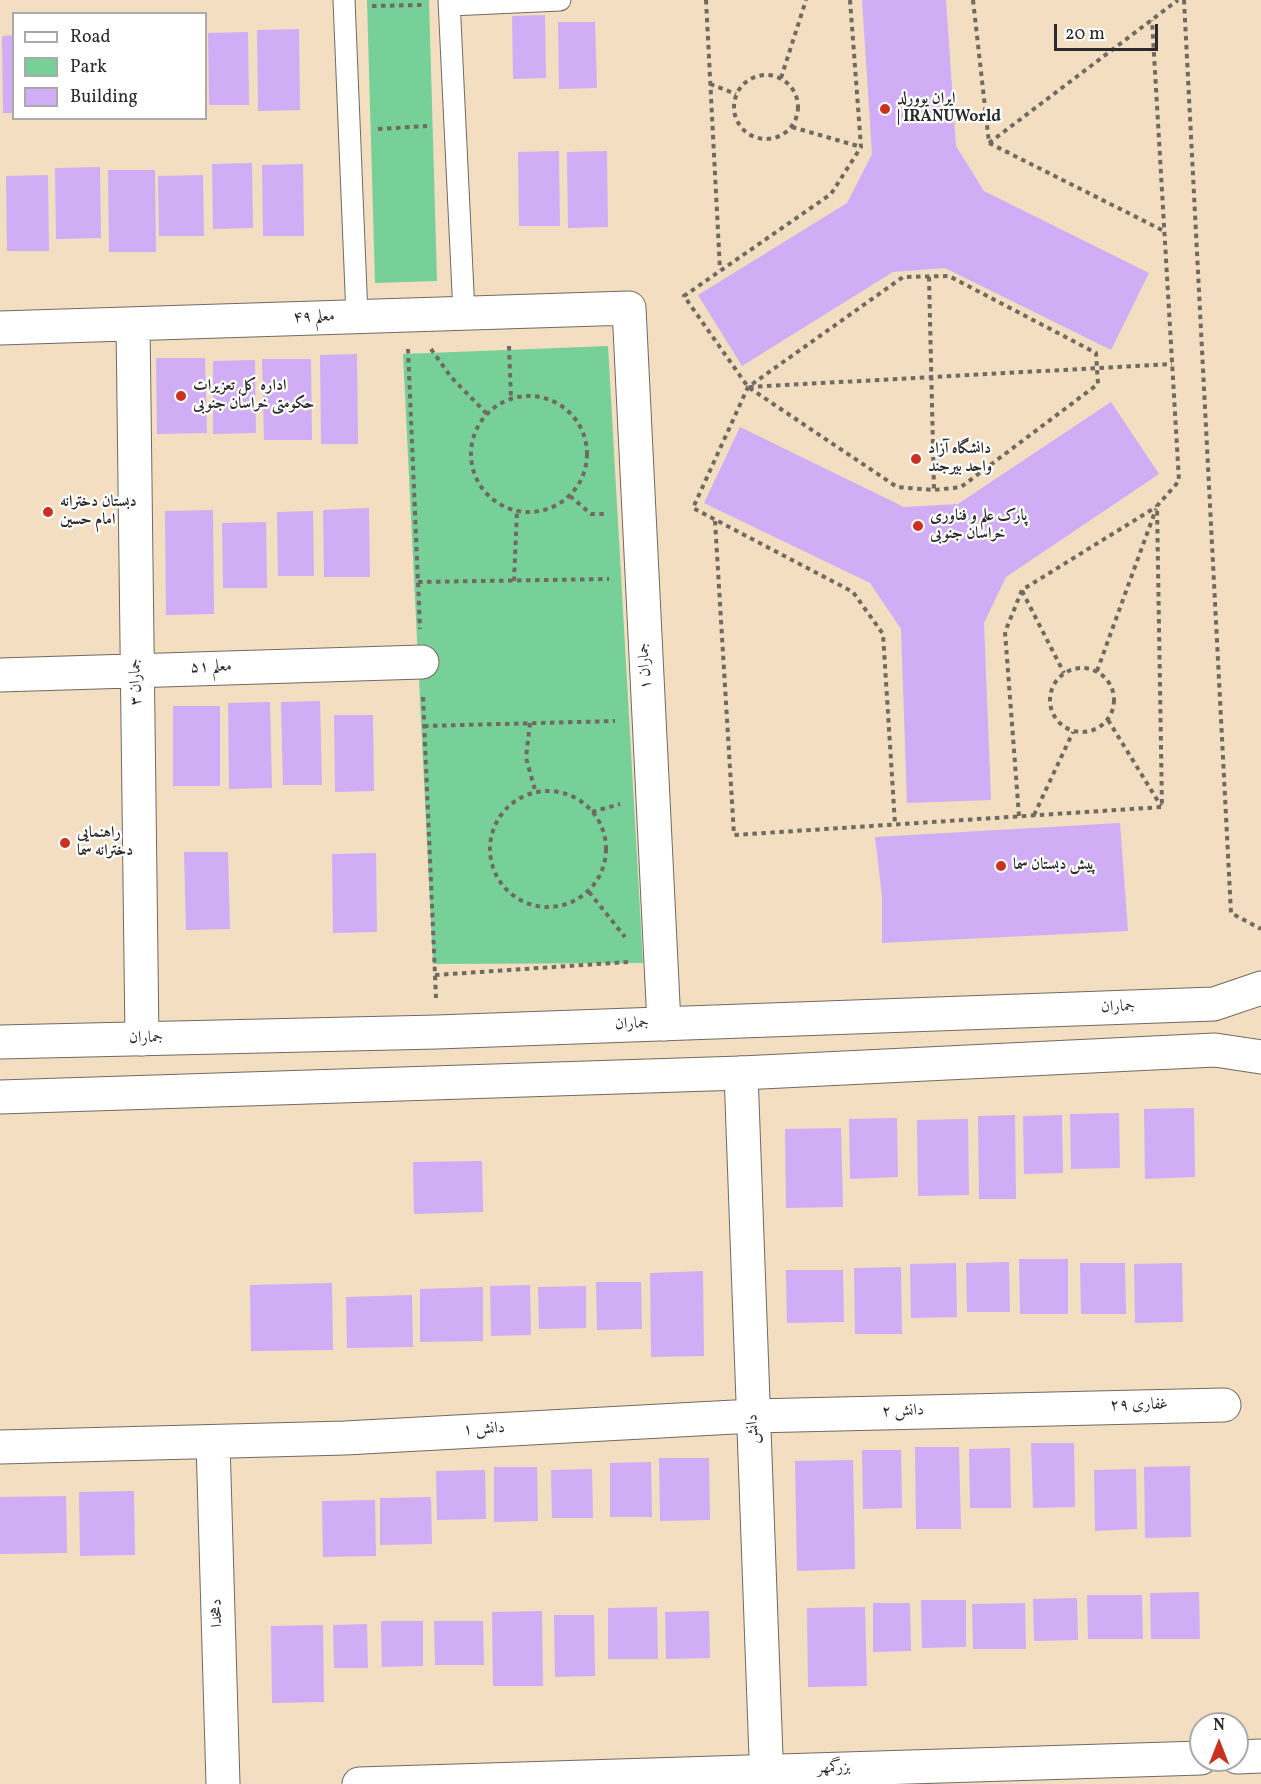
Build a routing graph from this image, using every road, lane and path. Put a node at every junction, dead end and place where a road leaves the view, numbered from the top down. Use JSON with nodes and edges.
{"nodes":[{"id":1,"x":560,"y":0,"type":"edge"},
{"id":2,"x":706,"y":0,"type":"edge"},
{"id":3,"x":806,"y":0,"type":"edge"},
{"id":4,"x":850,"y":0,"type":"edge"},
{"id":5,"x":973,"y":0,"type":"edge"},
{"id":6,"x":1178,"y":0,"type":"edge"},
{"id":7,"x":1184,"y":0,"type":"edge"},
{"id":8,"x":449,"y":2,"type":"edge"},
{"id":9,"x":344,"y":3,"type":"edge"},
{"id":10,"x":1152,"y":20,"type":"junction"},
{"id":11,"x":781,"y":78,"type":"junction"},
{"id":12,"x":710,"y":84,"type":"junction"},
{"id":13,"x":736,"y":94,"type":"junction"},
{"id":14,"x":455,"y":125,"type":"junction"},
{"id":15,"x":792,"y":127,"type":"junction"},
{"id":16,"x":350,"y":130,"type":"junction"},
{"id":17,"x":989,"y":143,"type":"junction"},
{"id":18,"x":861,"y":147,"type":"junction"},
{"id":19,"x":1164,"y":231,"type":"junction"},
{"id":20,"x":720,"y":271,"type":"junction"},
{"id":21,"x":929,"y":277,"type":"junction"},
{"id":22,"x":629,"y":308,"type":"joint"},
{"id":23,"x":507,"y":312,"type":"junction"},
{"id":24,"x":464,"y":313,"type":"junction"},
{"id":25,"x":406,"y":315,"type":"junction"},
{"id":26,"x":357,"y":316,"type":"junction"},
{"id":27,"x":133,"y":324,"type":"junction"},
{"id":28,"x":0,"y":328,"type":"edge"},
{"id":29,"x":1172,"y":364,"type":"junction"},
{"id":30,"x":1096,"y":367,"type":"junction"},
{"id":31,"x":932,"y":376,"type":"junction"},
{"id":32,"x":748,"y":387,"type":"junction"},
{"id":33,"x":511,"y":399,"type":"junction"},
{"id":34,"x":487,"y":414,"type":"junction"},
{"id":35,"x":934,"y":490,"type":"junction"},
{"id":36,"x":1157,"y":506,"type":"junction"},
{"id":37,"x":517,"y":510,"type":"junction"},
{"id":38,"x":715,"y":520,"type":"junction"},
{"id":39,"x":642,"y":578,"type":"junction"},
{"id":40,"x":514,"y":581,"type":"junction"},
{"id":41,"x":418,"y":582,"type":"dead end"},
{"id":42,"x":1022,"y":590,"type":"junction"},
{"id":43,"x":422,"y":662,"type":"dead end"},
{"id":44,"x":137,"y":671,"type":"junction"},
{"id":45,"x":1096,"y":671,"type":"junction"},
{"id":46,"x":1064,"y":673,"type":"junction"},
{"id":47,"x":0,"y":675,"type":"edge"},
{"id":48,"x":649,"y":720,"type":"junction"},
{"id":49,"x":1108,"y":720,"type":"junction"},
{"id":50,"x":530,"y":723,"type":"junction"},
{"id":51,"x":424,"y":726,"type":"dead end"},
{"id":52,"x":1073,"y":732,"type":"junction"},
{"id":53,"x":535,"y":790,"type":"junction"},
{"id":54,"x":1162,"y":807,"type":"junction"},
{"id":55,"x":1034,"y":815,"type":"junction"},
{"id":56,"x":1019,"y":816,"type":"junction"},
{"id":57,"x":895,"y":824,"type":"junction"},
{"id":58,"x":1261,"y":929,"type":"edge"},
{"id":59,"x":661,"y":960,"type":"junction"},
{"id":60,"x":435,"y":975,"type":"dead end"},
{"id":61,"x":1261,"y":988,"type":"edge"},
{"id":62,"x":1129,"y":1007,"type":"junction"},
{"id":63,"x":664,"y":1024,"type":"junction"},
{"id":64,"x":142,"y":1039,"type":"junction"},
{"id":65,"x":0,"y":1042,"type":"edge"},
{"id":66,"x":1130,"y":1054,"type":"junction"},
{"id":67,"x":1261,"y":1057,"type":"edge"},
{"id":68,"x":741,"y":1073,"type":"junction"},
{"id":69,"x":0,"y":1097,"type":"edge"},
{"id":70,"x":1224,"y":1405,"type":"dead end"},
{"id":71,"x":1053,"y":1408,"type":"joint"},
{"id":72,"x":753,"y":1416,"type":"junction"},
{"id":73,"x":213,"y":1442,"type":"junction"},
{"id":74,"x":0,"y":1447,"type":"edge"},
{"id":75,"x":1189,"y":1759,"type":"edge"},
{"id":76,"x":766,"y":1777,"type":"edge"},
{"id":77,"x":223,"y":1784,"type":"edge"},
{"id":78,"x":359,"y":1784,"type":"edge"}],
"edges":[{"from":1,"to":8,"type":"lane"},
{"from":2,"to":12,"type":"path"},
{"from":3,"to":11,"type":"path"},
{"from":4,"to":18,"type":"path"},
{"from":5,"to":17,"type":"path"},
{"from":6,"to":10,"type":"path"},
{"from":7,"to":58,"type":"path"},
{"from":8,"to":9,"type":"path"},
{"from":8,"to":14,"type":"lane"},
{"from":9,"to":16,"type":"lane"},
{"from":10,"to":17,"type":"path"},
{"from":10,"to":19,"type":"path"},
{"from":11,"to":13,"type":"path"},
{"from":11,"to":15,"type":"path"},
{"from":12,"to":13,"type":"path"},
{"from":12,"to":20,"type":"path"},
{"from":13,"to":15,"type":"path"},
{"from":14,"to":16,"type":"path"},
{"from":14,"to":24,"type":"lane"},
{"from":15,"to":18,"type":"path"},
{"from":16,"to":26,"type":"lane"},
{"from":17,"to":19,"type":"path"},
{"from":18,"to":20,"type":"path"},
{"from":19,"to":29,"type":"path"},
{"from":20,"to":32,"type":"path"},
{"from":21,"to":30,"type":"path"},
{"from":21,"to":31,"type":"path"},
{"from":21,"to":32,"type":"path"},
{"from":22,"to":23,"type":"street","name":"معلم ۴۹"},
{"from":22,"to":39,"type":"street","name":"جماران ۱"},
{"from":23,"to":24,"type":"street","name":"معلم ۴۹"},
{"from":23,"to":33,"type":"path"},
{"from":24,"to":25,"type":"street","name":"معلم ۴۹"},
{"from":25,"to":26,"type":"street","name":"معلم ۴۹"},
{"from":25,"to":34,"type":"path"},
{"from":26,"to":27,"type":"street","name":"معلم ۴۹"},
{"from":27,"to":28,"type":"street","name":"معلم ۴۹"},
{"from":27,"to":44,"type":"street","name":"جماران ۳"},
{"from":29,"to":30,"type":"path"},
{"from":29,"to":36,"type":"path"},
{"from":30,"to":31,"type":"path"},
{"from":30,"to":35,"type":"path"},
{"from":31,"to":32,"type":"path"},
{"from":31,"to":35,"type":"path"},
{"from":32,"to":35,"type":"path"},
{"from":32,"to":38,"type":"path"},
{"from":33,"to":34,"type":"path"},
{"from":33,"to":37,"type":"path"},
{"from":34,"to":37,"type":"path"},
{"from":36,"to":42,"type":"path"},
{"from":36,"to":45,"type":"path"},
{"from":36,"to":54,"type":"path"},
{"from":37,"to":40,"type":"path"},
{"from":38,"to":57,"type":"path"},
{"from":38,"to":57,"type":"path"},
{"from":39,"to":40,"type":"path"},
{"from":39,"to":48,"type":"street","name":"جماران ۱"},
{"from":40,"to":41,"type":"path"},
{"from":42,"to":46,"type":"path"},
{"from":42,"to":56,"type":"path"},
{"from":43,"to":44,"type":"street","name":"معلم ۵۱"},
{"from":44,"to":47,"type":"street","name":"معلم ۵۱"},
{"from":44,"to":64,"type":"street","name":"جماران ۳"},
{"from":45,"to":46,"type":"path"},
{"from":45,"to":49,"type":"path"},
{"from":46,"to":52,"type":"path"},
{"from":48,"to":50,"type":"path"},
{"from":48,"to":59,"type":"street","name":"جماران ۱"},
{"from":49,"to":52,"type":"path"},
{"from":49,"to":54,"type":"path"},
{"from":50,"to":51,"type":"path"},
{"from":50,"to":53,"type":"path"},
{"from":52,"to":55,"type":"path"},
{"from":53,"to":53,"type":"path"},
{"from":54,"to":55,"type":"path"},
{"from":55,"to":56,"type":"path"},
{"from":56,"to":57,"type":"path"},
{"from":59,"to":60,"type":"path"},
{"from":59,"to":63,"type":"street","name":"جماران ۱"},
{"from":61,"to":62,"type":"street","name":"جماران"},
{"from":62,"to":63,"type":"street","name":"جماران"},
{"from":62,"to":66,"type":"street"},
{"from":63,"to":64,"type":"street","name":"جماران"},
{"from":64,"to":65,"type":"street","name":"جماران"},
{"from":66,"to":67,"type":"street"},
{"from":66,"to":68,"type":"street"},
{"from":68,"to":69,"type":"street"},
{"from":68,"to":72,"type":"street","name":"دانش"},
{"from":70,"to":71,"type":"street","name":"غفاری ۲۹"},
{"from":71,"to":72,"type":"street","name":"دانش ۲"},
{"from":72,"to":73,"type":"street","name":"دانش ۱"},
{"from":72,"to":76,"type":"street","name":"دانش"},
{"from":73,"to":74,"type":"street","name":"دانش ۱"},
{"from":73,"to":77,"type":"street","name":"دهخدا"},
{"from":75,"to":76,"type":"street","name":"بزرگمهر"},
{"from":76,"to":78,"type":"street","name":"بزرگمهر"}]}
